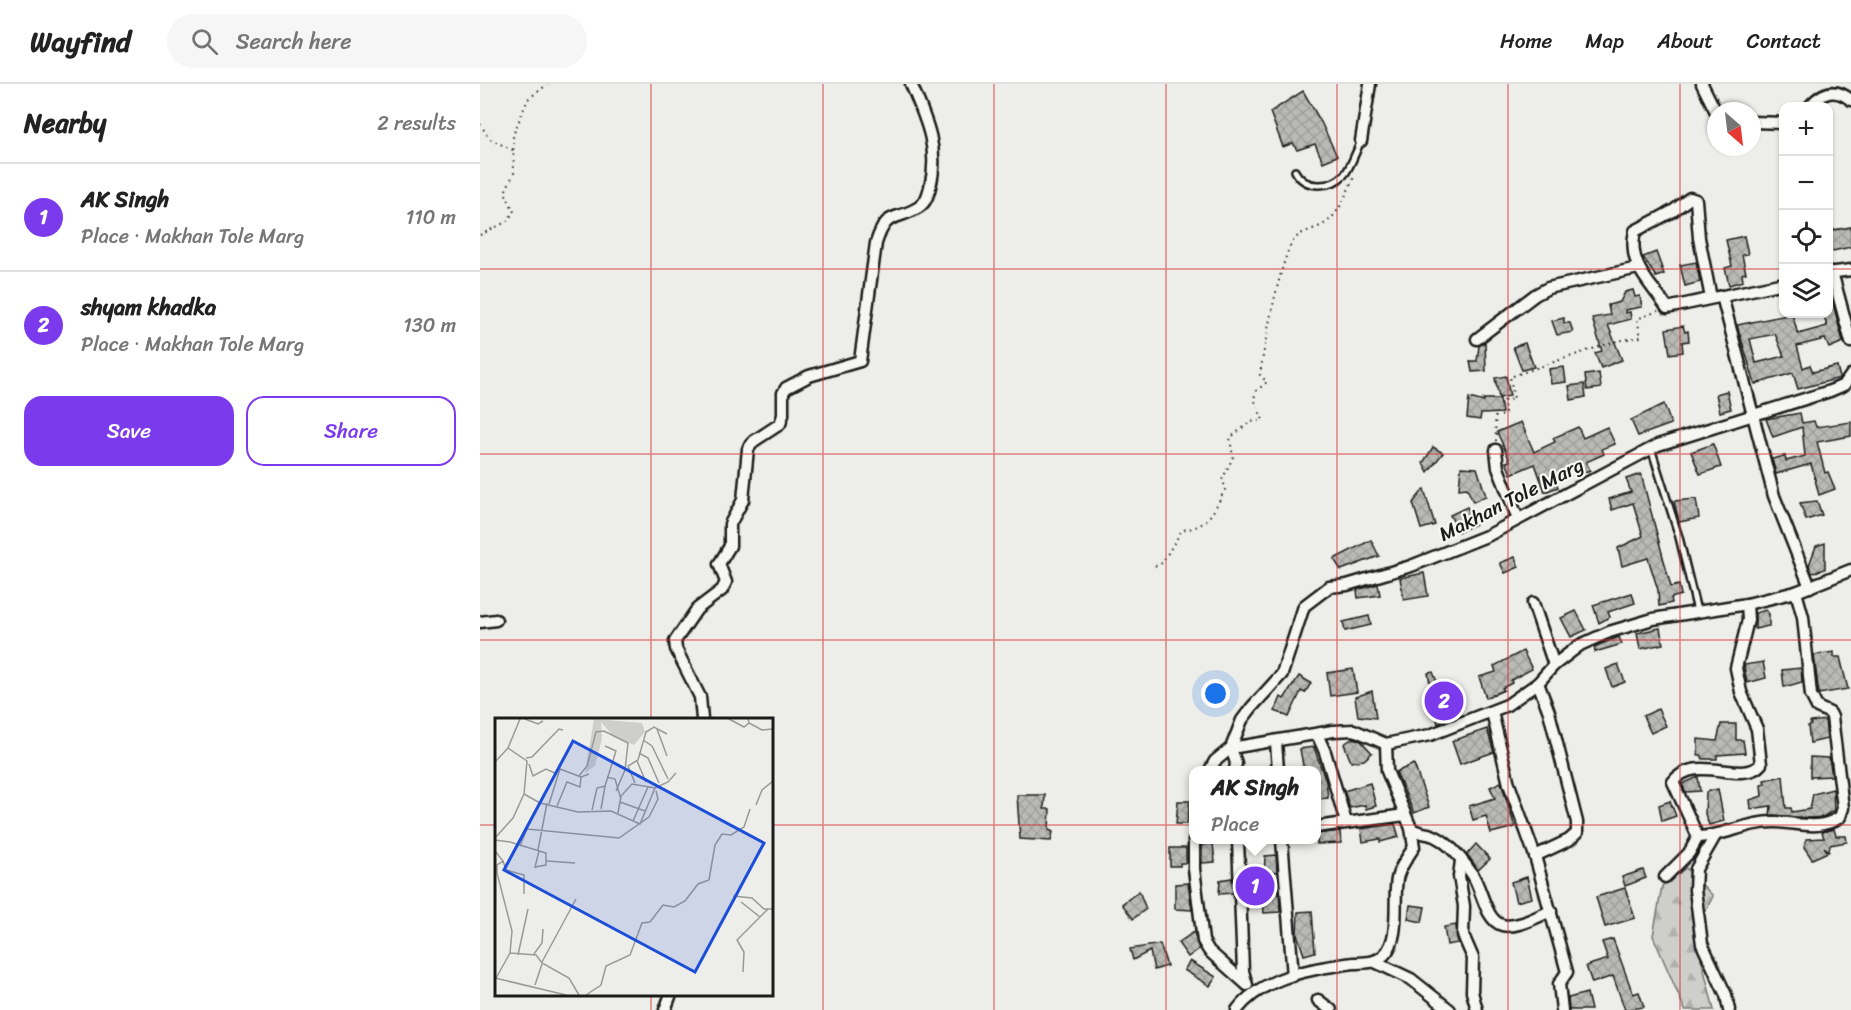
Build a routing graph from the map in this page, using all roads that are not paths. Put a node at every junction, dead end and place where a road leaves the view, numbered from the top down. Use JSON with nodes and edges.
{"nodes":[{"id":1,"x":911,"y":84,"type":"edge"},
{"id":2,"x":1370,"y":84,"type":"edge"},
{"id":3,"x":1702,"y":84,"type":"edge"},
{"id":4,"x":1851,"y":100,"type":"edge"},
{"id":5,"x":1711,"y":102,"type":"edge"},
{"id":6,"x":1814,"y":102,"type":"edge"},
{"id":7,"x":1761,"y":122,"type":"edge"},
{"id":8,"x":1779,"y":123,"type":"edge"},
{"id":9,"x":1361,"y":141,"type":"joint"},
{"id":10,"x":1295,"y":171,"type":"dead end"},
{"id":11,"x":1638,"y":268,"type":"junction"},
{"id":12,"x":1851,"y":270,"type":"edge"},
{"id":13,"x":1833,"y":273,"type":"edge"},
{"id":14,"x":1833,"y":283,"type":"edge"},
{"id":15,"x":1779,"y":284,"type":"edge"},
{"id":16,"x":1717,"y":297,"type":"junction"},
{"id":17,"x":1477,"y":339,"type":"dead end"},
{"id":18,"x":1851,"y":342,"type":"edge"},
{"id":19,"x":1851,"y":375,"type":"edge"},
{"id":20,"x":1755,"y":414,"type":"junction"},
{"id":21,"x":1651,"y":448,"type":"junction"},
{"id":22,"x":1496,"y":450,"type":"road end"},
{"id":23,"x":1518,"y":519,"type":"junction"},
{"id":24,"x":1851,"y":570,"type":"edge"},
{"id":25,"x":1810,"y":587,"type":"junction"},
{"id":26,"x":1796,"y":591,"type":"junction"},
{"id":27,"x":1533,"y":603,"type":"dead end"},
{"id":28,"x":1748,"y":604,"type":"junction"},
{"id":29,"x":1697,"y":611,"type":"junction"},
{"id":30,"x":496,"y":620,"type":"dead end"},
{"id":31,"x":480,"y":622,"type":"edge"},
{"id":32,"x":1554,"y":665,"type":"junction"},
{"id":33,"x":1539,"y":683,"type":"junction"},
{"id":34,"x":1492,"y":712,"type":"junction"},
{"id":35,"x":702,"y":718,"type":"edge"},
{"id":36,"x":1317,"y":734,"type":"junction"},
{"id":37,"x":1276,"y":742,"type":"junction"},
{"id":38,"x":1386,"y":744,"type":"junction"},
{"id":39,"x":1231,"y":748,"type":"junction"},
{"id":40,"x":1212,"y":766,"type":"edge"},
{"id":41,"x":1236,"y":766,"type":"edge"},
{"id":42,"x":1278,"y":766,"type":"edge"},
{"id":43,"x":1851,"y":778,"type":"edge"},
{"id":44,"x":1839,"y":779,"type":"junction"},
{"id":45,"x":1405,"y":815,"type":"junction"},
{"id":46,"x":1346,"y":822,"type":"junction"},
{"id":47,"x":1321,"y":826,"type":"edge"},
{"id":48,"x":1410,"y":828,"type":"junction"},
{"id":49,"x":1715,"y":836,"type":"junction"},
{"id":50,"x":1698,"y":837,"type":"junction"},
{"id":51,"x":1194,"y":844,"type":"edge"},
{"id":52,"x":1238,"y":844,"type":"edge"},
{"id":53,"x":1282,"y":844,"type":"edge"},
{"id":54,"x":1535,"y":856,"type":"junction"},
{"id":55,"x":1461,"y":861,"type":"junction"},
{"id":56,"x":1665,"y":877,"type":"dead end"},
{"id":57,"x":1551,"y":911,"type":"junction"},
{"id":58,"x":1375,"y":962,"type":"junction"},
{"id":59,"x":1293,"y":976,"type":"junction"},
{"id":60,"x":1245,"y":983,"type":"junction"},
{"id":61,"x":1252,"y":993,"type":"junction"},
{"id":62,"x":670,"y":995,"type":"edge"},
{"id":63,"x":1318,"y":1000,"type":"dead end"},
{"id":64,"x":665,"y":1010,"type":"edge"},
{"id":65,"x":1237,"y":1010,"type":"edge"},
{"id":66,"x":1331,"y":1010,"type":"edge"},
{"id":67,"x":1450,"y":1010,"type":"edge"},
{"id":68,"x":1478,"y":1010,"type":"edge"},
{"id":69,"x":1562,"y":1010,"type":"edge"},
{"id":70,"x":1729,"y":1010,"type":"edge"}],
"edges":[{"from":1,"to":35,"type":"street"},
{"from":2,"to":9,"type":"street"},
{"from":3,"to":5,"type":"street"},
{"from":4,"to":6,"type":"street"},
{"from":7,"to":8,"type":"street"},
{"from":9,"to":10,"type":"lane"},
{"from":11,"to":16,"type":"street"},
{"from":11,"to":16,"type":"street"},
{"from":11,"to":17,"type":"street"},
{"from":12,"to":13,"type":"street"},
{"from":14,"to":18,"type":"street"},
{"from":15,"to":16,"type":"street"},
{"from":16,"to":20,"type":"street"},
{"from":19,"to":20,"type":"street","name":"Makhan Tole Marg"},
{"from":20,"to":21,"type":"street","name":"Makhan Tole Marg"},
{"from":20,"to":25,"type":"street"},
{"from":21,"to":23,"type":"street","name":"Makhan Tole Marg"},
{"from":21,"to":29,"type":"lane"},
{"from":22,"to":23,"type":"street"},
{"from":23,"to":39,"type":"street","name":"Makhan Tole Marg"},
{"from":24,"to":25,"type":"street"},
{"from":25,"to":26,"type":"street"},
{"from":26,"to":28,"type":"street"},
{"from":26,"to":44,"type":"street"},
{"from":27,"to":32,"type":"street"},
{"from":28,"to":29,"type":"street"},
{"from":28,"to":50,"type":"street"},
{"from":29,"to":32,"type":"street"},
{"from":30,"to":31,"type":"street"},
{"from":32,"to":33,"type":"street"},
{"from":33,"to":34,"type":"street"},
{"from":33,"to":54,"type":"street"},
{"from":34,"to":38,"type":"street"},
{"from":34,"to":54,"type":"street"},
{"from":36,"to":37,"type":"street"},
{"from":36,"to":38,"type":"street"},
{"from":36,"to":46,"type":"street"},
{"from":37,"to":39,"type":"street"},
{"from":37,"to":42,"type":"street"},
{"from":38,"to":45,"type":"street"},
{"from":39,"to":40,"type":"street","name":"Makhan Tole Marg"},
{"from":39,"to":41,"type":"street"},
{"from":43,"to":44,"type":"street"},
{"from":44,"to":49,"type":"street"},
{"from":45,"to":46,"type":"street"},
{"from":45,"to":48,"type":"street"},
{"from":46,"to":47,"type":"street"},
{"from":48,"to":55,"type":"street"},
{"from":48,"to":58,"type":"street"},
{"from":49,"to":50,"type":"street"},
{"from":49,"to":70,"type":"street"},
{"from":50,"to":56,"type":"street"},
{"from":51,"to":60,"type":"street"},
{"from":52,"to":60,"type":"street"},
{"from":53,"to":59,"type":"street"},
{"from":54,"to":57,"type":"street"},
{"from":55,"to":57,"type":"street"},
{"from":55,"to":68,"type":"street"},
{"from":57,"to":69,"type":"street"},
{"from":58,"to":59,"type":"street"},
{"from":58,"to":67,"type":"street"},
{"from":59,"to":61,"type":"street"},
{"from":60,"to":61,"type":"street"},
{"from":61,"to":65,"type":"street"},
{"from":62,"to":64,"type":"street"},
{"from":63,"to":66,"type":"street"}]}
